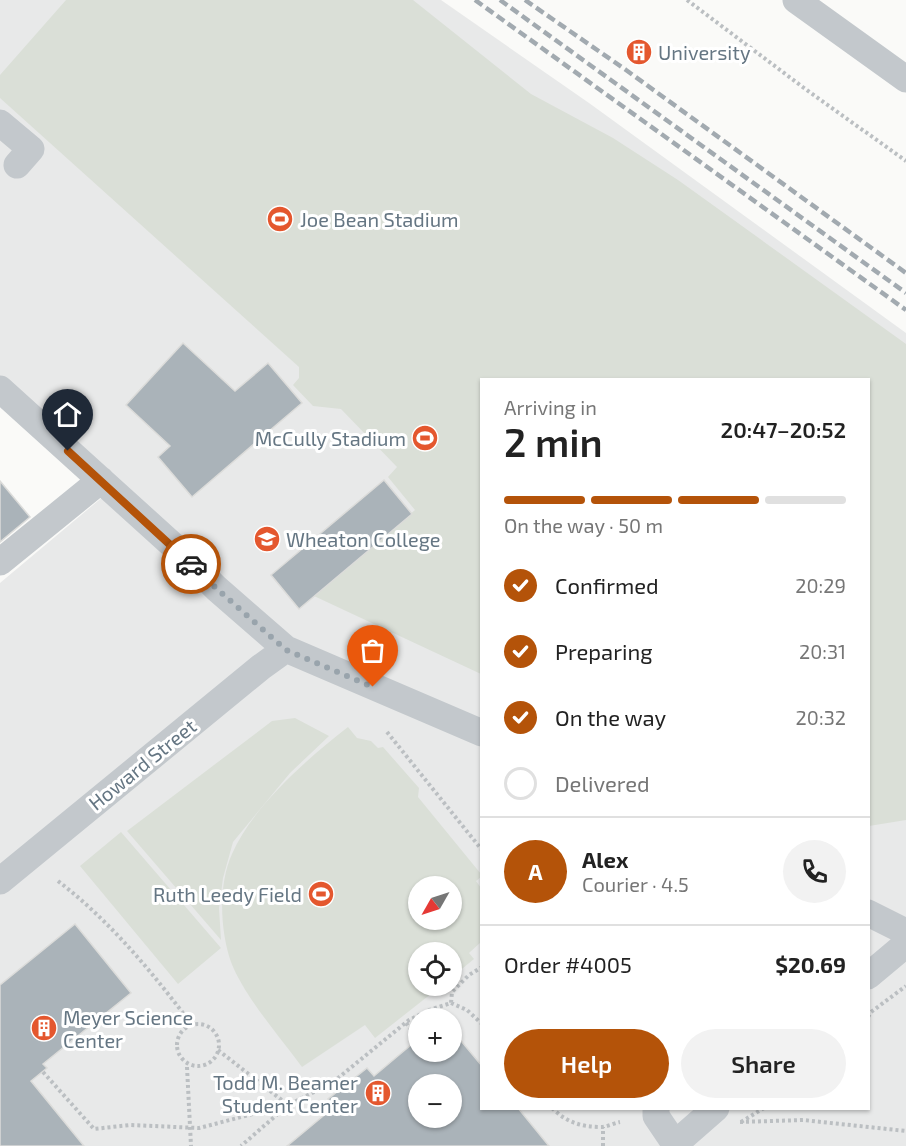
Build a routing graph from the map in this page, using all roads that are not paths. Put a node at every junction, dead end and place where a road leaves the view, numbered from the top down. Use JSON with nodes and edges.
{"nodes":[{"id":1,"x":802,"y":2,"type":"edge"},
{"id":2,"x":906,"y":79,"type":"edge"},
{"id":3,"x":0,"y":123,"type":"edge"},
{"id":4,"x":17,"y":165,"type":"dead end"},
{"id":5,"x":0,"y":389,"type":"edge"},
{"id":6,"x":101,"y":480,"type":"junction"},
{"id":7,"x":0,"y":562,"type":"edge"},
{"id":8,"x":286,"y":650,"type":"junction"},
{"id":9,"x":480,"y":732,"type":"edge"},
{"id":10,"x":0,"y":881,"type":"edge"},
{"id":11,"x":870,"y":914,"type":"edge"},
{"id":12,"x":906,"y":932,"type":"edge"},
{"id":13,"x":906,"y":944,"type":"edge"},
{"id":14,"x":870,"y":974,"type":"edge"},
{"id":15,"x":656,"y":1110,"type":"edge"},
{"id":16,"x":714,"y":1110,"type":"edge"},
{"id":17,"x":676,"y":1145,"type":"edge"}],
"edges":[{"from":1,"to":2,"type":"street"},
{"from":3,"to":4,"type":"street"},
{"from":5,"to":6,"type":"street"},
{"from":6,"to":7,"type":"street"},
{"from":6,"to":8,"type":"street"},
{"from":8,"to":9,"type":"street"},
{"from":8,"to":10,"type":"street","name":"Howard Street"},
{"from":11,"to":12,"type":"street"},
{"from":13,"to":14,"type":"street"},
{"from":15,"to":17,"type":"street"},
{"from":16,"to":17,"type":"street"}]}
